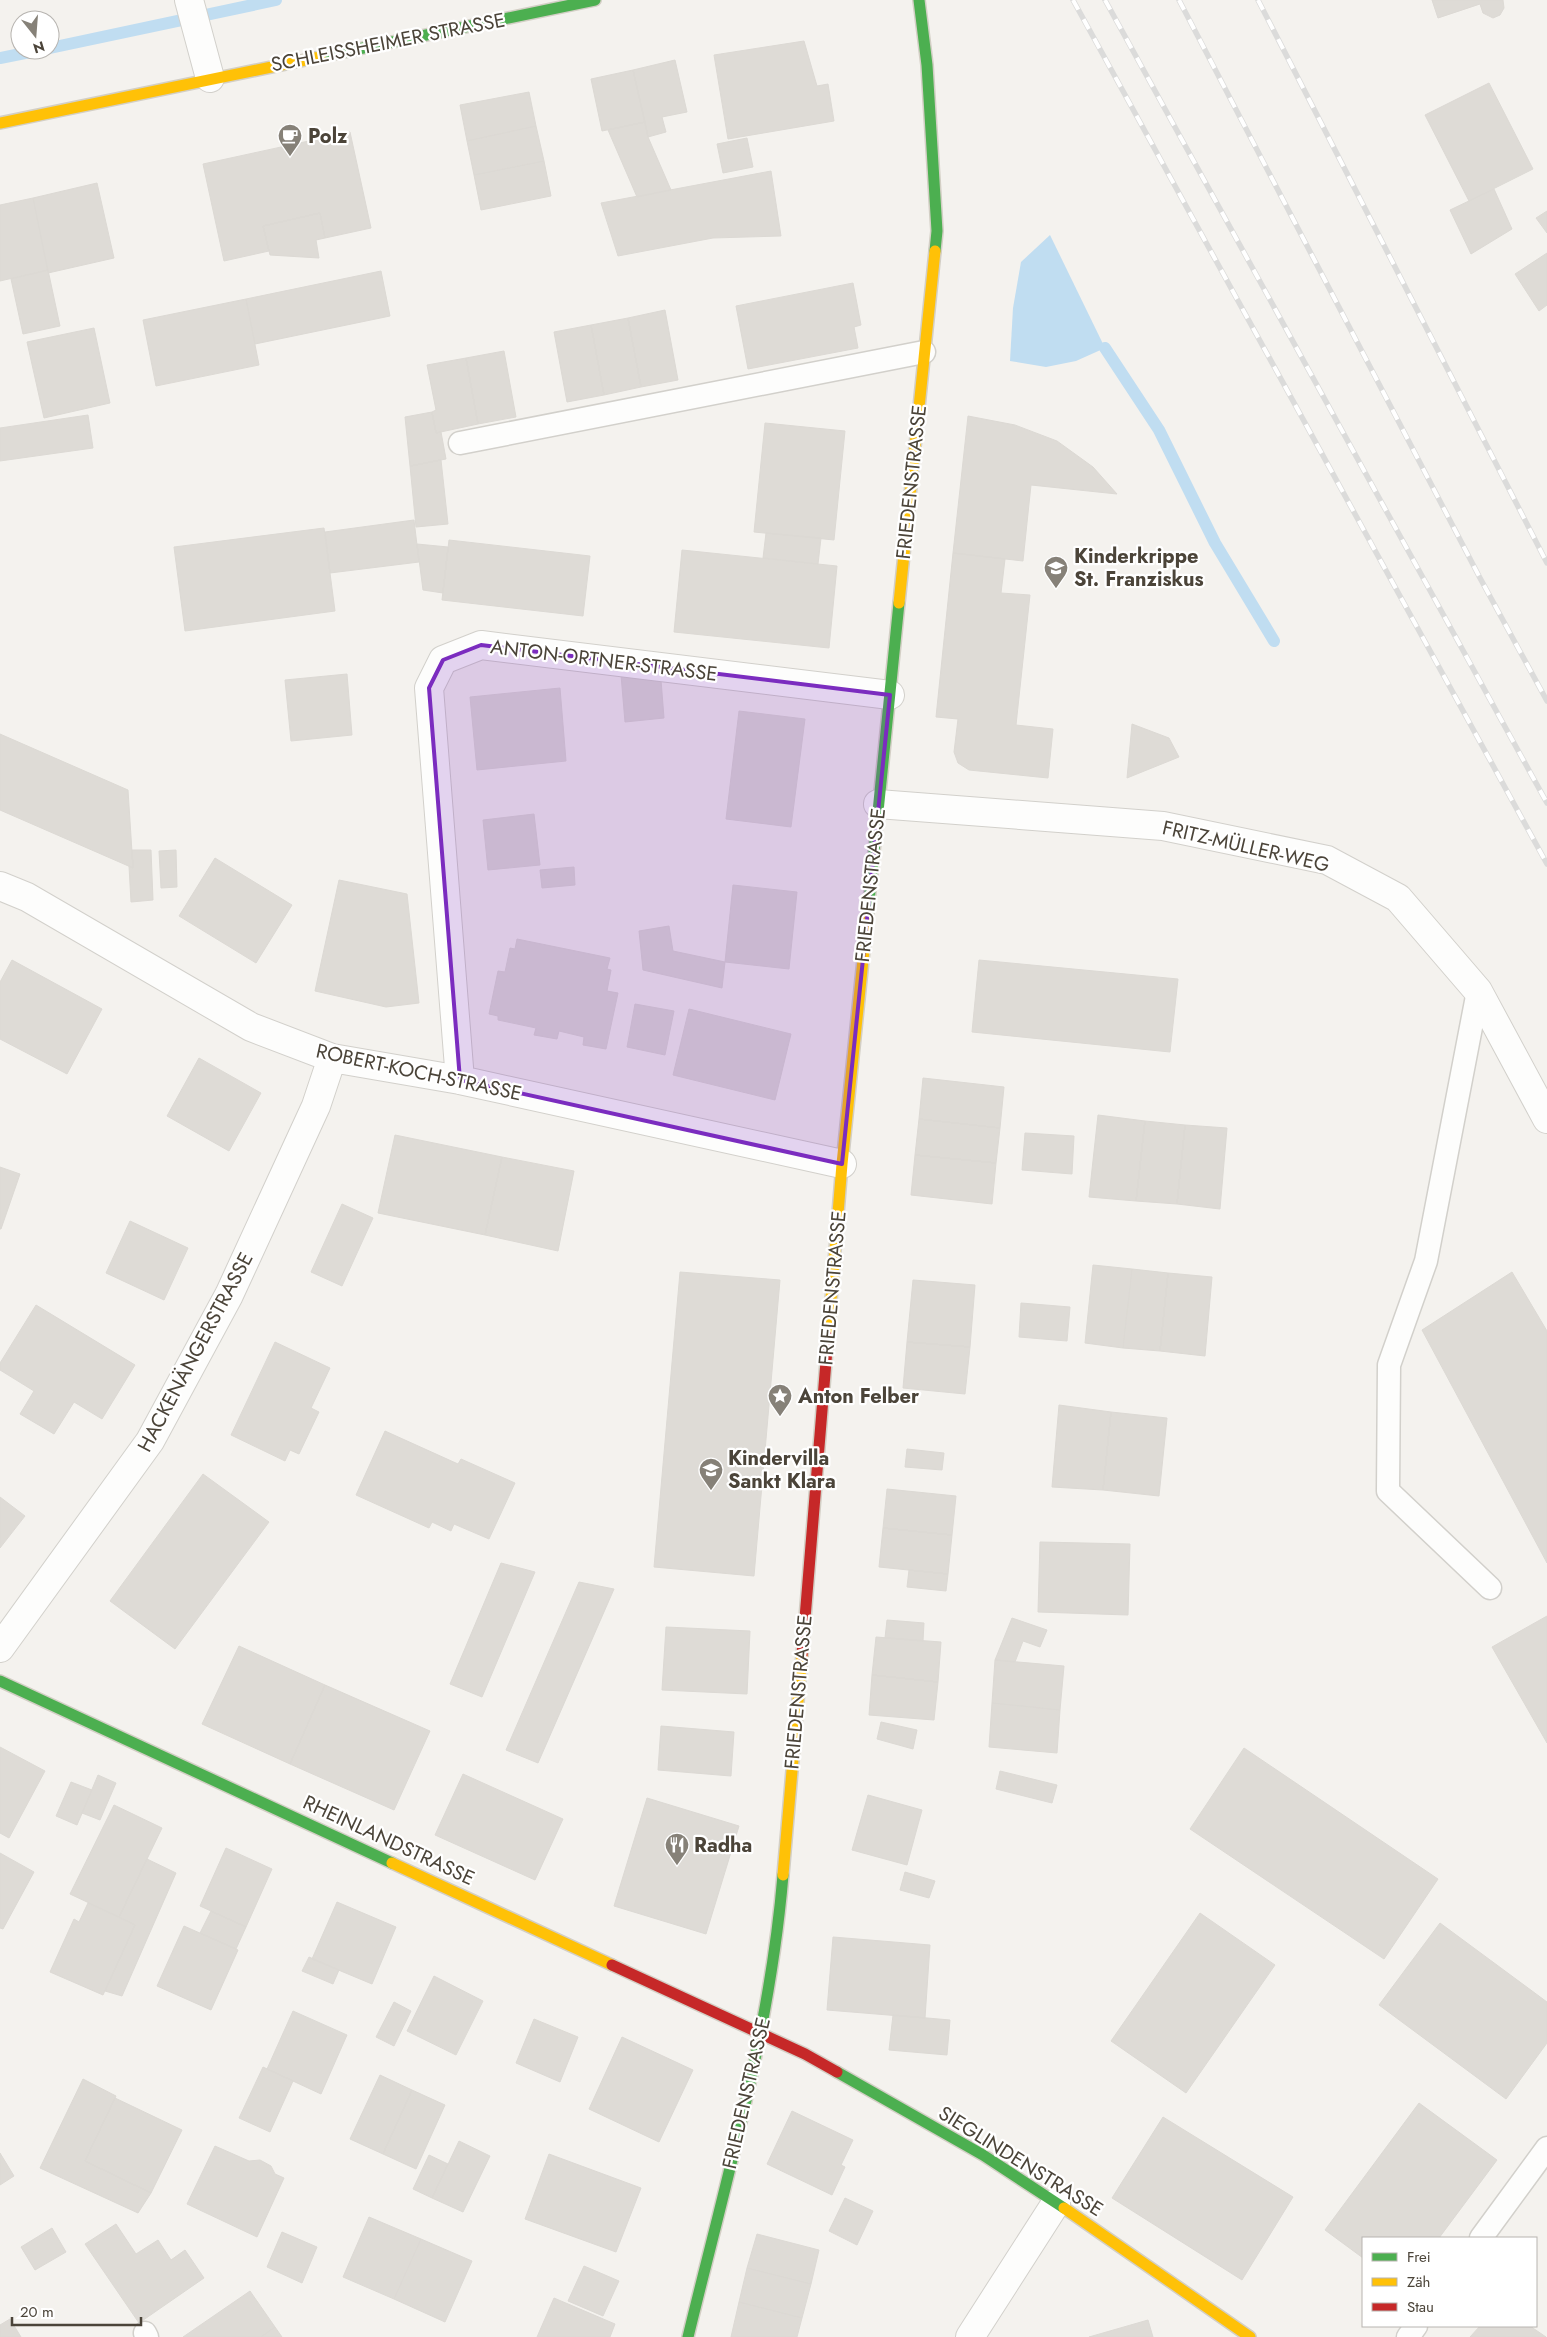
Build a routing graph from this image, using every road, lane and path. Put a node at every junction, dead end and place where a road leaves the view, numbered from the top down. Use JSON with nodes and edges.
{"nodes":[{"id":1,"x":189,"y":0,"type":"edge"},
{"id":2,"x":595,"y":0,"type":"edge"},
{"id":3,"x":919,"y":0,"type":"edge"},
{"id":4,"x":210,"y":78,"type":"junction"},
{"id":5,"x":0,"y":122,"type":"edge"},
{"id":6,"x":924,"y":352,"type":"junction"},
{"id":7,"x":460,"y":443,"type":"dead end"},
{"id":8,"x":890,"y":695,"type":"junction"},
{"id":9,"x":878,"y":804,"type":"junction"},
{"id":10,"x":0,"y":886,"type":"edge"},
{"id":11,"x":1478,"y":991,"type":"junction"},
{"id":12,"x":332,"y":1058,"type":"junction"},
{"id":13,"x":460,"y":1080,"type":"junction"},
{"id":14,"x":1547,"y":1119,"type":"edge"},
{"id":15,"x":842,"y":1164,"type":"junction"},
{"id":16,"x":1490,"y":1588,"type":"dead end"},
{"id":17,"x":0,"y":1648,"type":"edge"},
{"id":18,"x":0,"y":1681,"type":"edge"},
{"id":19,"x":762,"y":2033,"type":"junction"},
{"id":20,"x":1547,"y":2148,"type":"edge"},
{"id":21,"x":1056,"y":2202,"type":"junction"},
{"id":22,"x":1482,"y":2237,"type":"edge"},
{"id":23,"x":688,"y":2337,"type":"edge"},
{"id":24,"x":970,"y":2337,"type":"edge"},
{"id":25,"x":1250,"y":2337,"type":"edge"}],
"edges":[{"from":1,"to":4,"type":"street"},
{"from":2,"to":4,"type":"street","name":"SCHLEISSHEIMER STRASSE"},
{"from":3,"to":6,"type":"street","name":"FRIEDENSTRASSE"},
{"from":4,"to":5,"type":"street","name":"SCHLEISSHEIMER STRASSE"},
{"from":6,"to":7,"type":"lane"},
{"from":6,"to":8,"type":"street","name":"FRIEDENSTRASSE"},
{"from":8,"to":9,"type":"street","name":"FRIEDENSTRASSE"},
{"from":8,"to":13,"type":"street","name":"ANTON-ORTNER-STRASSE"},
{"from":9,"to":11,"type":"street","name":"FRITZ-MÜLLER-WEG"},
{"from":9,"to":15,"type":"street","name":"FRIEDENSTRASSE"},
{"from":10,"to":12,"type":"street","name":"ROBERT-KOCH-STRASSE"},
{"from":11,"to":14,"type":"street","name":"FRITZ-MÜLLER-WEG"},
{"from":11,"to":16,"type":"lane"},
{"from":12,"to":13,"type":"street","name":"ROBERT-KOCH-STRASSE"},
{"from":12,"to":17,"type":"street","name":"HACKENÄNGERSTRASSE"},
{"from":13,"to":15,"type":"street","name":"ROBERT-KOCH-STRASSE"},
{"from":15,"to":19,"type":"street","name":"FRIEDENSTRASSE"},
{"from":18,"to":19,"type":"street","name":"RHEINLANDSTRASSE"},
{"from":19,"to":21,"type":"street","name":"SIEGLINDENSTRASSE"},
{"from":19,"to":23,"type":"street","name":"FRIEDENSTRASSE"},
{"from":20,"to":22,"type":"lane"},
{"from":21,"to":24,"type":"street"},
{"from":21,"to":25,"type":"street","name":"SIEGLINDENSTRASSE"}]}
